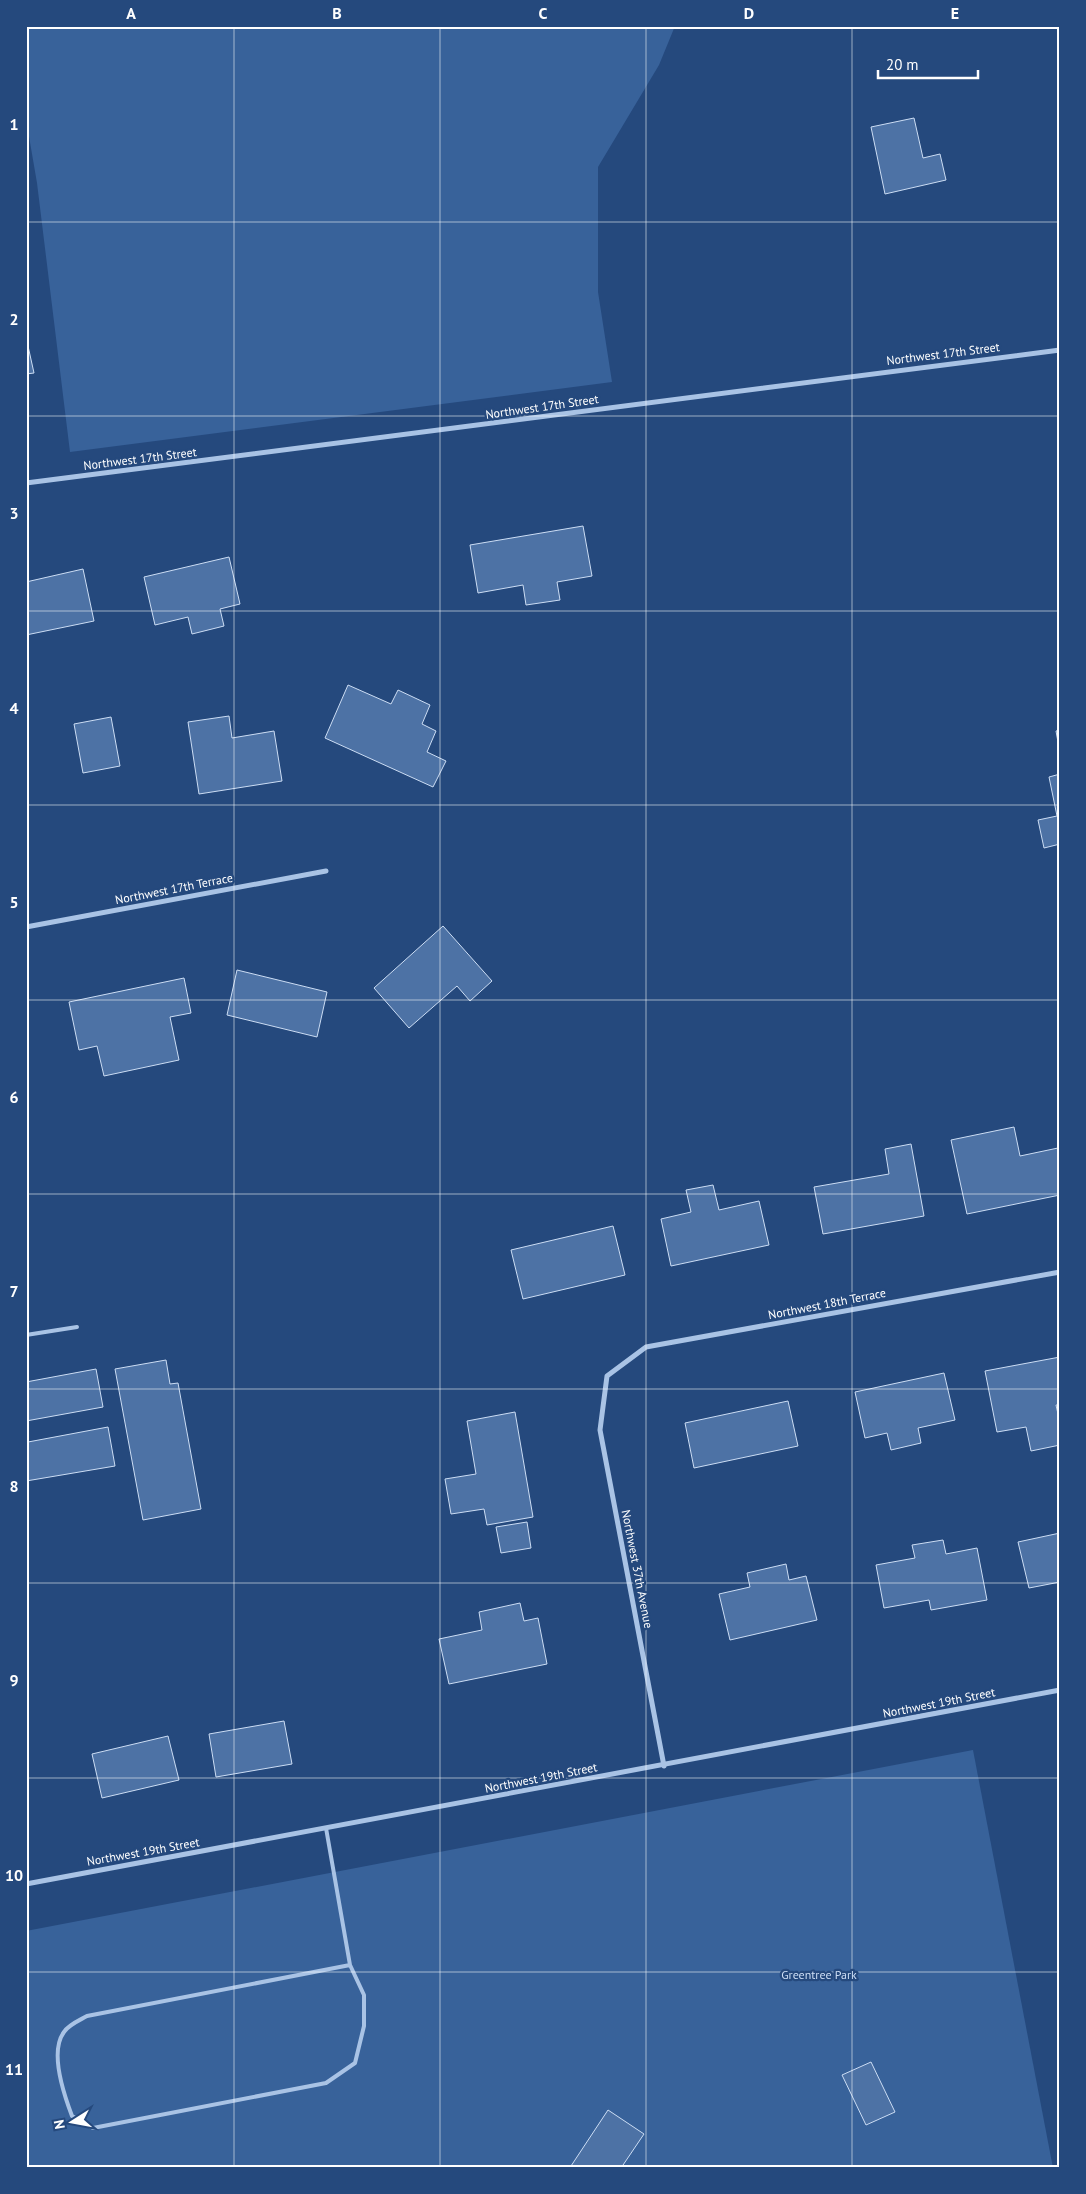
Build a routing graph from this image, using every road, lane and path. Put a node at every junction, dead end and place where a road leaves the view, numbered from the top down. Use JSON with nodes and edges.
{"nodes":[{"id":1,"x":1060,"y":350,"type":"edge"},
{"id":2,"x":26,"y":483,"type":"edge"},
{"id":3,"x":326,"y":871,"type":"dead end"},
{"id":4,"x":26,"y":927,"type":"edge"},
{"id":5,"x":1060,"y":1272,"type":"edge"},
{"id":6,"x":77,"y":1326,"type":"dead end"},
{"id":7,"x":26,"y":1335,"type":"edge"},
{"id":8,"x":606,"y":1376,"type":"joint"},
{"id":9,"x":1060,"y":1690,"type":"edge"},
{"id":10,"x":664,"y":1766,"type":"junction"},
{"id":11,"x":326,"y":1828,"type":"junction"},
{"id":12,"x":26,"y":1884,"type":"edge"},
{"id":13,"x":350,"y":1965,"type":"junction"}],
"edges":[{"from":1,"to":2,"type":"street","name":"Northwest 17th Street"},
{"from":3,"to":4,"type":"street","name":"Northwest 17th Terrace"},
{"from":5,"to":8,"type":"street","name":"Northwest 18th Terrace"},
{"from":6,"to":7,"type":"lane"},
{"from":8,"to":10,"type":"street","name":"Northwest 37th Avenue"},
{"from":9,"to":10,"type":"street","name":"Northwest 19th Street"},
{"from":10,"to":11,"type":"street","name":"Northwest 19th Street"},
{"from":11,"to":12,"type":"street","name":"Northwest 19th Street"},
{"from":11,"to":13,"type":"lane"},
{"from":13,"to":13,"type":"lane"}]}
